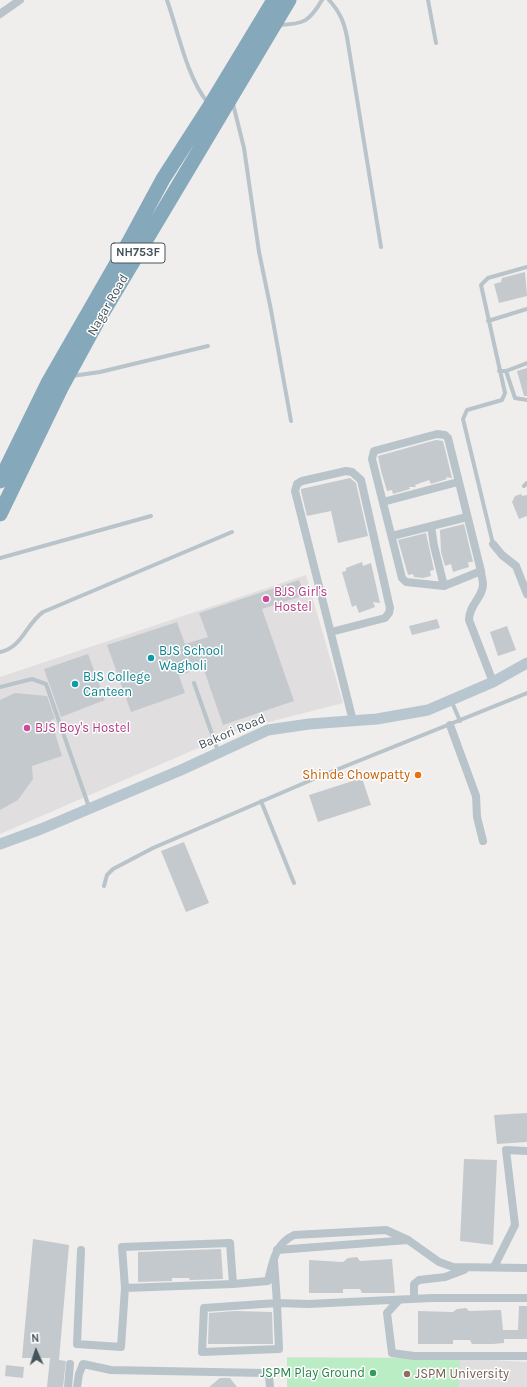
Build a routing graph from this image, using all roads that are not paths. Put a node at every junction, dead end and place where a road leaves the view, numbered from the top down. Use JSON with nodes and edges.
{"nodes":[{"id":1,"x":20,"y":0,"type":"edge"},
{"id":2,"x":167,"y":0,"type":"edge"},
{"id":3,"x":274,"y":0,"type":"edge"},
{"id":4,"x":289,"y":0,"type":"edge"},
{"id":5,"x":322,"y":0,"type":"edge"},
{"id":6,"x":329,"y":0,"type":"edge"},
{"id":7,"x":428,"y":0,"type":"edge"},
{"id":8,"x":0,"y":14,"type":"edge"},
{"id":9,"x":275,"y":25,"type":"junction"},
{"id":10,"x":436,"y":43,"type":"dead end"},
{"id":11,"x":231,"y":98,"type":"junction"},
{"id":12,"x":210,"y":106,"type":"junction"},
{"id":13,"x":381,"y":247,"type":"dead end"},
{"id":14,"x":527,"y":267,"type":"edge"},
{"id":15,"x":527,"y":309,"type":"edge"},
{"id":16,"x":488,"y":321,"type":"junction"},
{"id":17,"x":208,"y":346,"type":"dead end"},
{"id":18,"x":527,"y":363,"type":"edge"},
{"id":19,"x":500,"y":371,"type":"junction"},
{"id":20,"x":506,"y":371,"type":"junction"},
{"id":21,"x":67,"y":376,"type":"junction"},
{"id":22,"x":527,"y":400,"type":"edge"},
{"id":23,"x":291,"y":421,"type":"dead end"},
{"id":24,"x":0,"y":481,"type":"edge"},
{"id":25,"x":458,"y":482,"type":"junction"},
{"id":26,"x":383,"y":502,"type":"junction"},
{"id":27,"x":0,"y":514,"type":"edge"},
{"id":28,"x":151,"y":516,"type":"dead end"},
{"id":29,"x":467,"y":518,"type":"junction"},
{"id":30,"x":431,"y":526,"type":"junction"},
{"id":31,"x":232,"y":532,"type":"dead end"},
{"id":32,"x":392,"y":536,"type":"junction"},
{"id":33,"x":493,"y":544,"type":"joint"},
{"id":34,"x":0,"y":558,"type":"edge"},
{"id":35,"x":480,"y":571,"type":"junction"},
{"id":36,"x":444,"y":586,"type":"junction"},
{"id":37,"x":527,"y":594,"type":"edge"},
{"id":38,"x":331,"y":632,"type":"junction"},
{"id":39,"x":0,"y":652,"type":"edge"},
{"id":40,"x":527,"y":664,"type":"edge"},
{"id":41,"x":493,"y":682,"type":"junction"},
{"id":42,"x":194,"y":684,"type":"dead end"},
{"id":43,"x":0,"y":687,"type":"edge"},
{"id":44,"x":527,"y":694,"type":"edge"},
{"id":45,"x":451,"y":700,"type":"junction"},
{"id":46,"x":353,"y":721,"type":"junction"},
{"id":47,"x":460,"y":721,"type":"junction"},
{"id":48,"x":450,"y":725,"type":"junction"},
{"id":49,"x":219,"y":752,"type":"junction"},
{"id":50,"x":261,"y":801,"type":"junction"},
{"id":51,"x":89,"y":808,"type":"junction"},
{"id":52,"x":483,"y":841,"type":"dead end"},
{"id":53,"x":0,"y":844,"type":"edge"},
{"id":54,"x":294,"y":883,"type":"dead end"},
{"id":55,"x":104,"y":886,"type":"dead end"},
{"id":56,"x":527,"y":1151,"type":"edge"},
{"id":57,"x":408,"y":1240,"type":"junction"},
{"id":58,"x":81,"y":1250,"type":"dead end"},
{"id":59,"x":278,"y":1250,"type":"junction"},
{"id":60,"x":274,"y":1261,"type":"junction"},
{"id":61,"x":494,"y":1267,"type":"junction"},
{"id":62,"x":469,"y":1268,"type":"junction"},
{"id":63,"x":527,"y":1268,"type":"edge"},
{"id":64,"x":233,"y":1284,"type":"junction"},
{"id":65,"x":125,"y":1288,"type":"junction"},
{"id":66,"x":414,"y":1298,"type":"junction"},
{"id":67,"x":527,"y":1298,"type":"edge"},
{"id":68,"x":399,"y":1300,"type":"junction"},
{"id":69,"x":277,"y":1303,"type":"junction"},
{"id":70,"x":527,"y":1356,"type":"edge"},
{"id":71,"x":70,"y":1364,"type":"dead end"},
{"id":72,"x":68,"y":1387,"type":"edge"},
{"id":73,"x":77,"y":1387,"type":"edge"},
{"id":74,"x":270,"y":1387,"type":"edge"}],
"edges":[{"from":1,"to":8,"type":"street"},
{"from":2,"to":12,"type":"lane"},
{"from":3,"to":12,"type":"highway","name":"Nagar Road","number":"NH753F"},
{"from":4,"to":9,"type":"highway","name":"Nagar Road","number":"NH753F"},
{"from":5,"to":9,"type":"lane"},
{"from":6,"to":13,"type":"lane"},
{"from":7,"to":10,"type":"lane"},
{"from":9,"to":11,"type":"highway","name":"Nagar Road","number":"NH753F"},
{"from":11,"to":21,"type":"highway","name":"Nagar Road","number":"NH753F"},
{"from":11,"to":23,"type":"lane"},
{"from":12,"to":24,"type":"highway","name":"Nagar Road","number":"NH753F"},
{"from":14,"to":16,"type":"lane"},
{"from":15,"to":16,"type":"lane"},
{"from":16,"to":19,"type":"lane"},
{"from":17,"to":21,"type":"lane"},
{"from":18,"to":20,"type":"lane"},
{"from":19,"to":20,"type":"lane"},
{"from":19,"to":33,"type":"lane"},
{"from":20,"to":22,"type":"lane"},
{"from":21,"to":27,"type":"highway","name":"Nagar Road","number":"NH753F"},
{"from":25,"to":26,"type":"street"},
{"from":25,"to":26,"type":"street"},
{"from":25,"to":29,"type":"street"},
{"from":26,"to":32,"type":"street"},
{"from":28,"to":34,"type":"lane"},
{"from":29,"to":30,"type":"street"},
{"from":29,"to":35,"type":"street"},
{"from":30,"to":32,"type":"street"},
{"from":30,"to":36,"type":"street"},
{"from":31,"to":39,"type":"lane"},
{"from":32,"to":36,"type":"street"},
{"from":33,"to":37,"type":"street"},
{"from":35,"to":36,"type":"street"},
{"from":35,"to":41,"type":"street"},
{"from":38,"to":38,"type":"street"},
{"from":38,"to":46,"type":"street"},
{"from":40,"to":41,"type":"street","name":"Bakori Road"},
{"from":41,"to":45,"type":"street","name":"Bakori Road"},
{"from":42,"to":49,"type":"lane"},
{"from":43,"to":51,"type":"lane"},
{"from":44,"to":47,"type":"lane"},
{"from":45,"to":46,"type":"street","name":"Bakori Road"},
{"from":45,"to":47,"type":"lane"},
{"from":46,"to":49,"type":"street","name":"Bakori Road"},
{"from":47,"to":48,"type":"lane"},
{"from":48,"to":50,"type":"lane"},
{"from":48,"to":52,"type":"street"},
{"from":49,"to":51,"type":"street","name":"Bakori Road"},
{"from":50,"to":54,"type":"lane"},
{"from":50,"to":55,"type":"lane"},
{"from":51,"to":53,"type":"street","name":"Bakori Road"},
{"from":56,"to":61,"type":"street"},
{"from":57,"to":59,"type":"street"},
{"from":57,"to":59,"type":"street"},
{"from":57,"to":62,"type":"street"},
{"from":58,"to":65,"type":"street"},
{"from":59,"to":60,"type":"street"},
{"from":60,"to":64,"type":"street"},
{"from":60,"to":69,"type":"street"},
{"from":61,"to":62,"type":"street"},
{"from":61,"to":63,"type":"street"},
{"from":62,"to":66,"type":"street"},
{"from":64,"to":65,"type":"street"},
{"from":64,"to":65,"type":"street"},
{"from":66,"to":67,"type":"street"},
{"from":66,"to":68,"type":"street"},
{"from":68,"to":69,"type":"street"},
{"from":68,"to":70,"type":"street"},
{"from":69,"to":69,"type":"street"},
{"from":71,"to":72,"type":"street"},
{"from":73,"to":74,"type":"street"}]}
